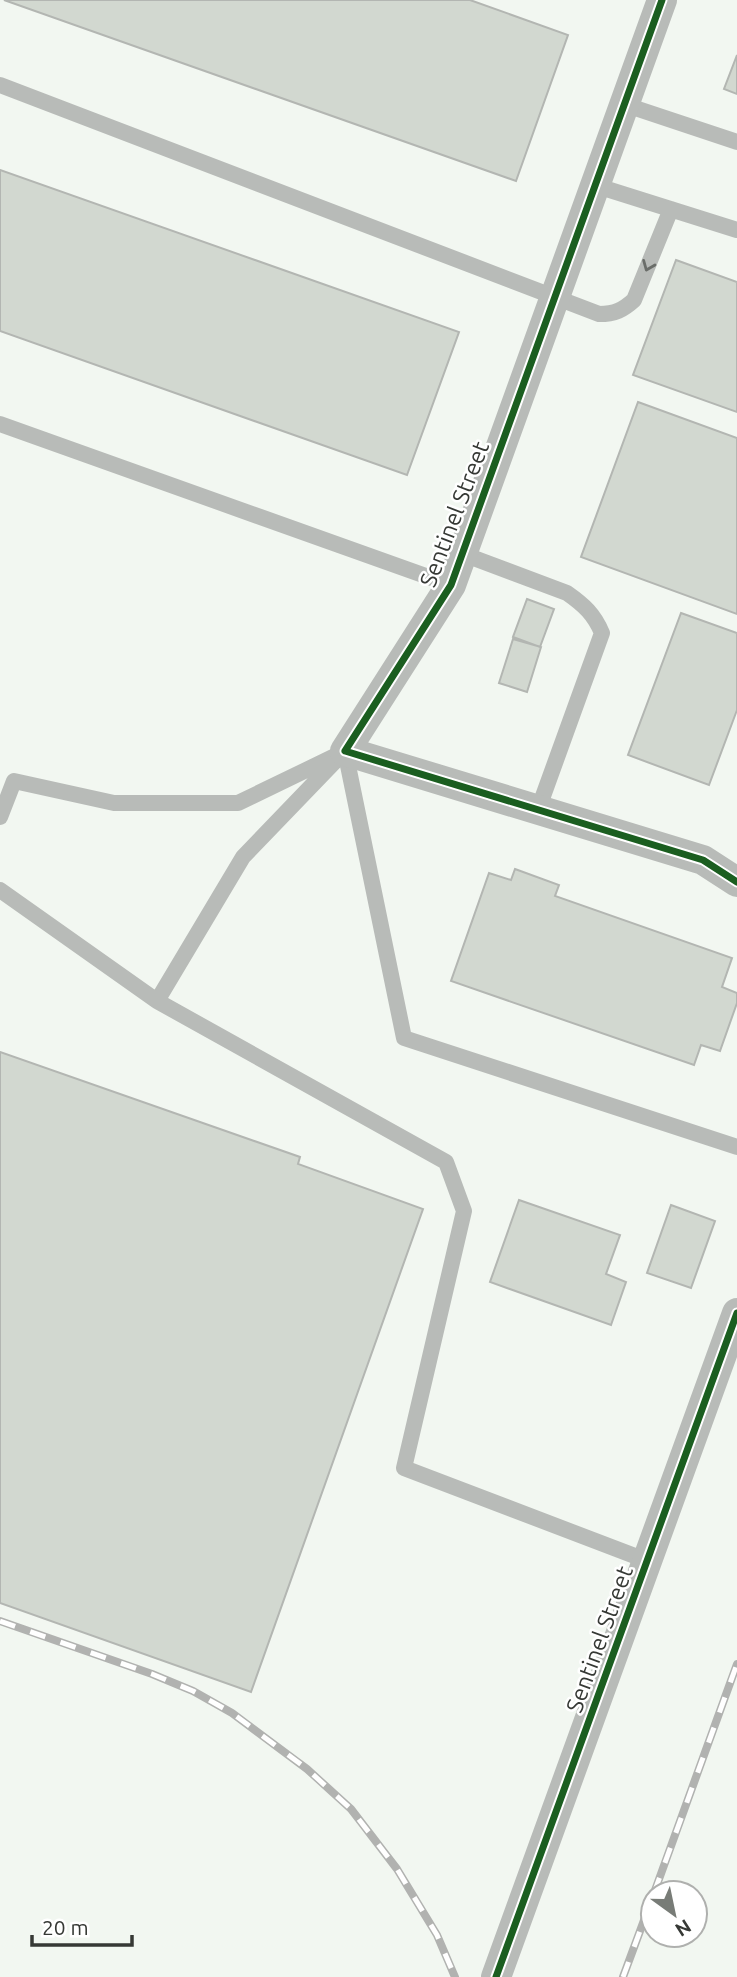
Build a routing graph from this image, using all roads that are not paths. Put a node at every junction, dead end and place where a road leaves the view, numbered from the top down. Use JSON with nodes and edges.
{"nodes":[{"id":1,"x":662,"y":0,"type":"edge"},
{"id":2,"x":0,"y":85,"type":"edge"},
{"id":3,"x":623,"y":104,"type":"junction"},
{"id":4,"x":737,"y":142,"type":"edge"},
{"id":5,"x":594,"y":185,"type":"junction"},
{"id":6,"x":671,"y":209,"type":"junction"},
{"id":7,"x":737,"y":230,"type":"edge"},
{"id":8,"x":554,"y":296,"type":"junction"},
{"id":9,"x":0,"y":424,"type":"edge"},
{"id":10,"x":463,"y":554,"type":"junction"},
{"id":11,"x":452,"y":585,"type":"junction"},
{"id":12,"x":345,"y":751,"type":"junction"},
{"id":13,"x":538,"y":810,"type":"junction"},
{"id":14,"x":0,"y":817,"type":"edge"},
{"id":15,"x":737,"y":882,"type":"edge"},
{"id":16,"x":0,"y":890,"type":"edge"},
{"id":17,"x":157,"y":1001,"type":"junction"},
{"id":18,"x":737,"y":1147,"type":"edge"},
{"id":19,"x":737,"y":1313,"type":"edge"},
{"id":20,"x":648,"y":1561,"type":"junction"},
{"id":21,"x":496,"y":1977,"type":"edge"}],
"edges":[{"from":1,"to":3,"type":"street","name":"Sentinel Street"},
{"from":2,"to":8,"type":"lane"},
{"from":3,"to":4,"type":"lane"},
{"from":3,"to":5,"type":"street","name":"Sentinel Street"},
{"from":5,"to":6,"type":"lane"},
{"from":5,"to":8,"type":"street","name":"Sentinel Street"},
{"from":6,"to":7,"type":"lane"},
{"from":6,"to":8,"type":"lane","one_way":true},
{"from":8,"to":10,"type":"street","name":"Sentinel Street"},
{"from":9,"to":11,"type":"lane"},
{"from":10,"to":11,"type":"street","name":"Sentinel Street"},
{"from":10,"to":13,"type":"lane"},
{"from":11,"to":12,"type":"street","name":"Sentinel Street"},
{"from":12,"to":13,"type":"street"},
{"from":12,"to":14,"type":"lane"},
{"from":12,"to":17,"type":"lane"},
{"from":12,"to":18,"type":"lane"},
{"from":13,"to":15,"type":"street"},
{"from":16,"to":17,"type":"lane"},
{"from":17,"to":20,"type":"lane"},
{"from":19,"to":20,"type":"street","name":"Sentinel Street"},
{"from":20,"to":21,"type":"street","name":"Sentinel Street"}]}
